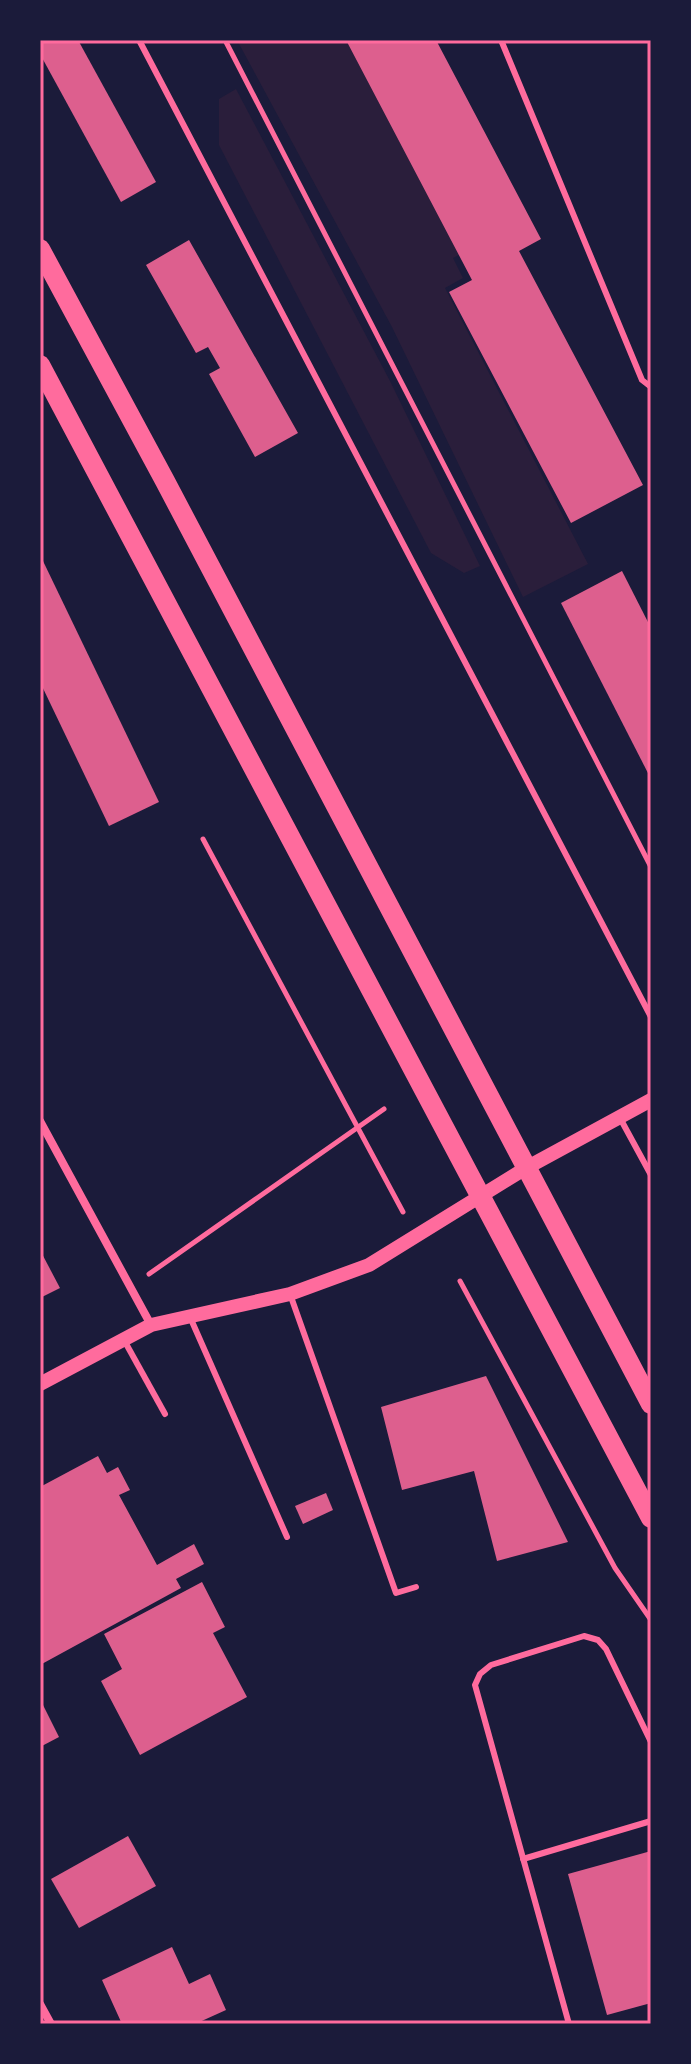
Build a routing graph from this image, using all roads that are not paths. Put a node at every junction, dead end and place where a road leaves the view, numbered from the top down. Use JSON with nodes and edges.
{"nodes":[{"id":1,"x":139,"y":40,"type":"edge"},
{"id":2,"x":501,"y":40,"type":"edge"},
{"id":3,"x":40,"y":249,"type":"edge"},
{"id":4,"x":40,"y":365,"type":"edge"},
{"id":5,"x":651,"y":387,"type":"edge"},
{"id":6,"x":651,"y":1017,"type":"edge"},
{"id":7,"x":651,"y":1100,"type":"edge"},
{"id":8,"x":619,"y":1117,"type":"junction"},
{"id":9,"x":40,"y":1121,"type":"edge"},
{"id":10,"x":526,"y":1168,"type":"junction"},
{"id":11,"x":651,"y":1175,"type":"edge"},
{"id":12,"x":480,"y":1197,"type":"junction"},
{"id":13,"x":290,"y":1294,"type":"junction"},
{"id":14,"x":190,"y":1317,"type":"junction"},
{"id":15,"x":151,"y":1325,"type":"junction"},
{"id":16,"x":124,"y":1340,"type":"junction"},
{"id":17,"x":40,"y":1384,"type":"edge"},
{"id":18,"x":651,"y":1404,"type":"edge"},
{"id":19,"x":165,"y":1414,"type":"dead end"},
{"id":20,"x":651,"y":1518,"type":"edge"},
{"id":21,"x":287,"y":1537,"type":"dead end"},
{"id":22,"x":416,"y":1587,"type":"dead end"},
{"id":23,"x":651,"y":1742,"type":"edge"},
{"id":24,"x":651,"y":1821,"type":"edge"},
{"id":25,"x":523,"y":1859,"type":"junction"},
{"id":26,"x":40,"y":2004,"type":"edge"},
{"id":27,"x":51,"y":2024,"type":"edge"},
{"id":28,"x":569,"y":2024,"type":"edge"}],
"edges":[{"from":1,"to":6,"type":"lane"},
{"from":2,"to":5,"type":"lane"},
{"from":3,"to":10,"type":"main road"},
{"from":4,"to":12,"type":"main road"},
{"from":7,"to":8,"type":"street"},
{"from":8,"to":10,"type":"street"},
{"from":8,"to":11,"type":"lane"},
{"from":9,"to":15,"type":"street"},
{"from":10,"to":12,"type":"street"},
{"from":10,"to":18,"type":"main road"},
{"from":12,"to":13,"type":"street"},
{"from":12,"to":20,"type":"main road"},
{"from":13,"to":14,"type":"street"},
{"from":13,"to":22,"type":"lane"},
{"from":14,"to":15,"type":"street"},
{"from":14,"to":21,"type":"lane"},
{"from":15,"to":16,"type":"street"},
{"from":16,"to":17,"type":"street"},
{"from":16,"to":19,"type":"lane"},
{"from":23,"to":25,"type":"lane"},
{"from":24,"to":25,"type":"lane"},
{"from":25,"to":28,"type":"lane"},
{"from":26,"to":27,"type":"street"}]}
